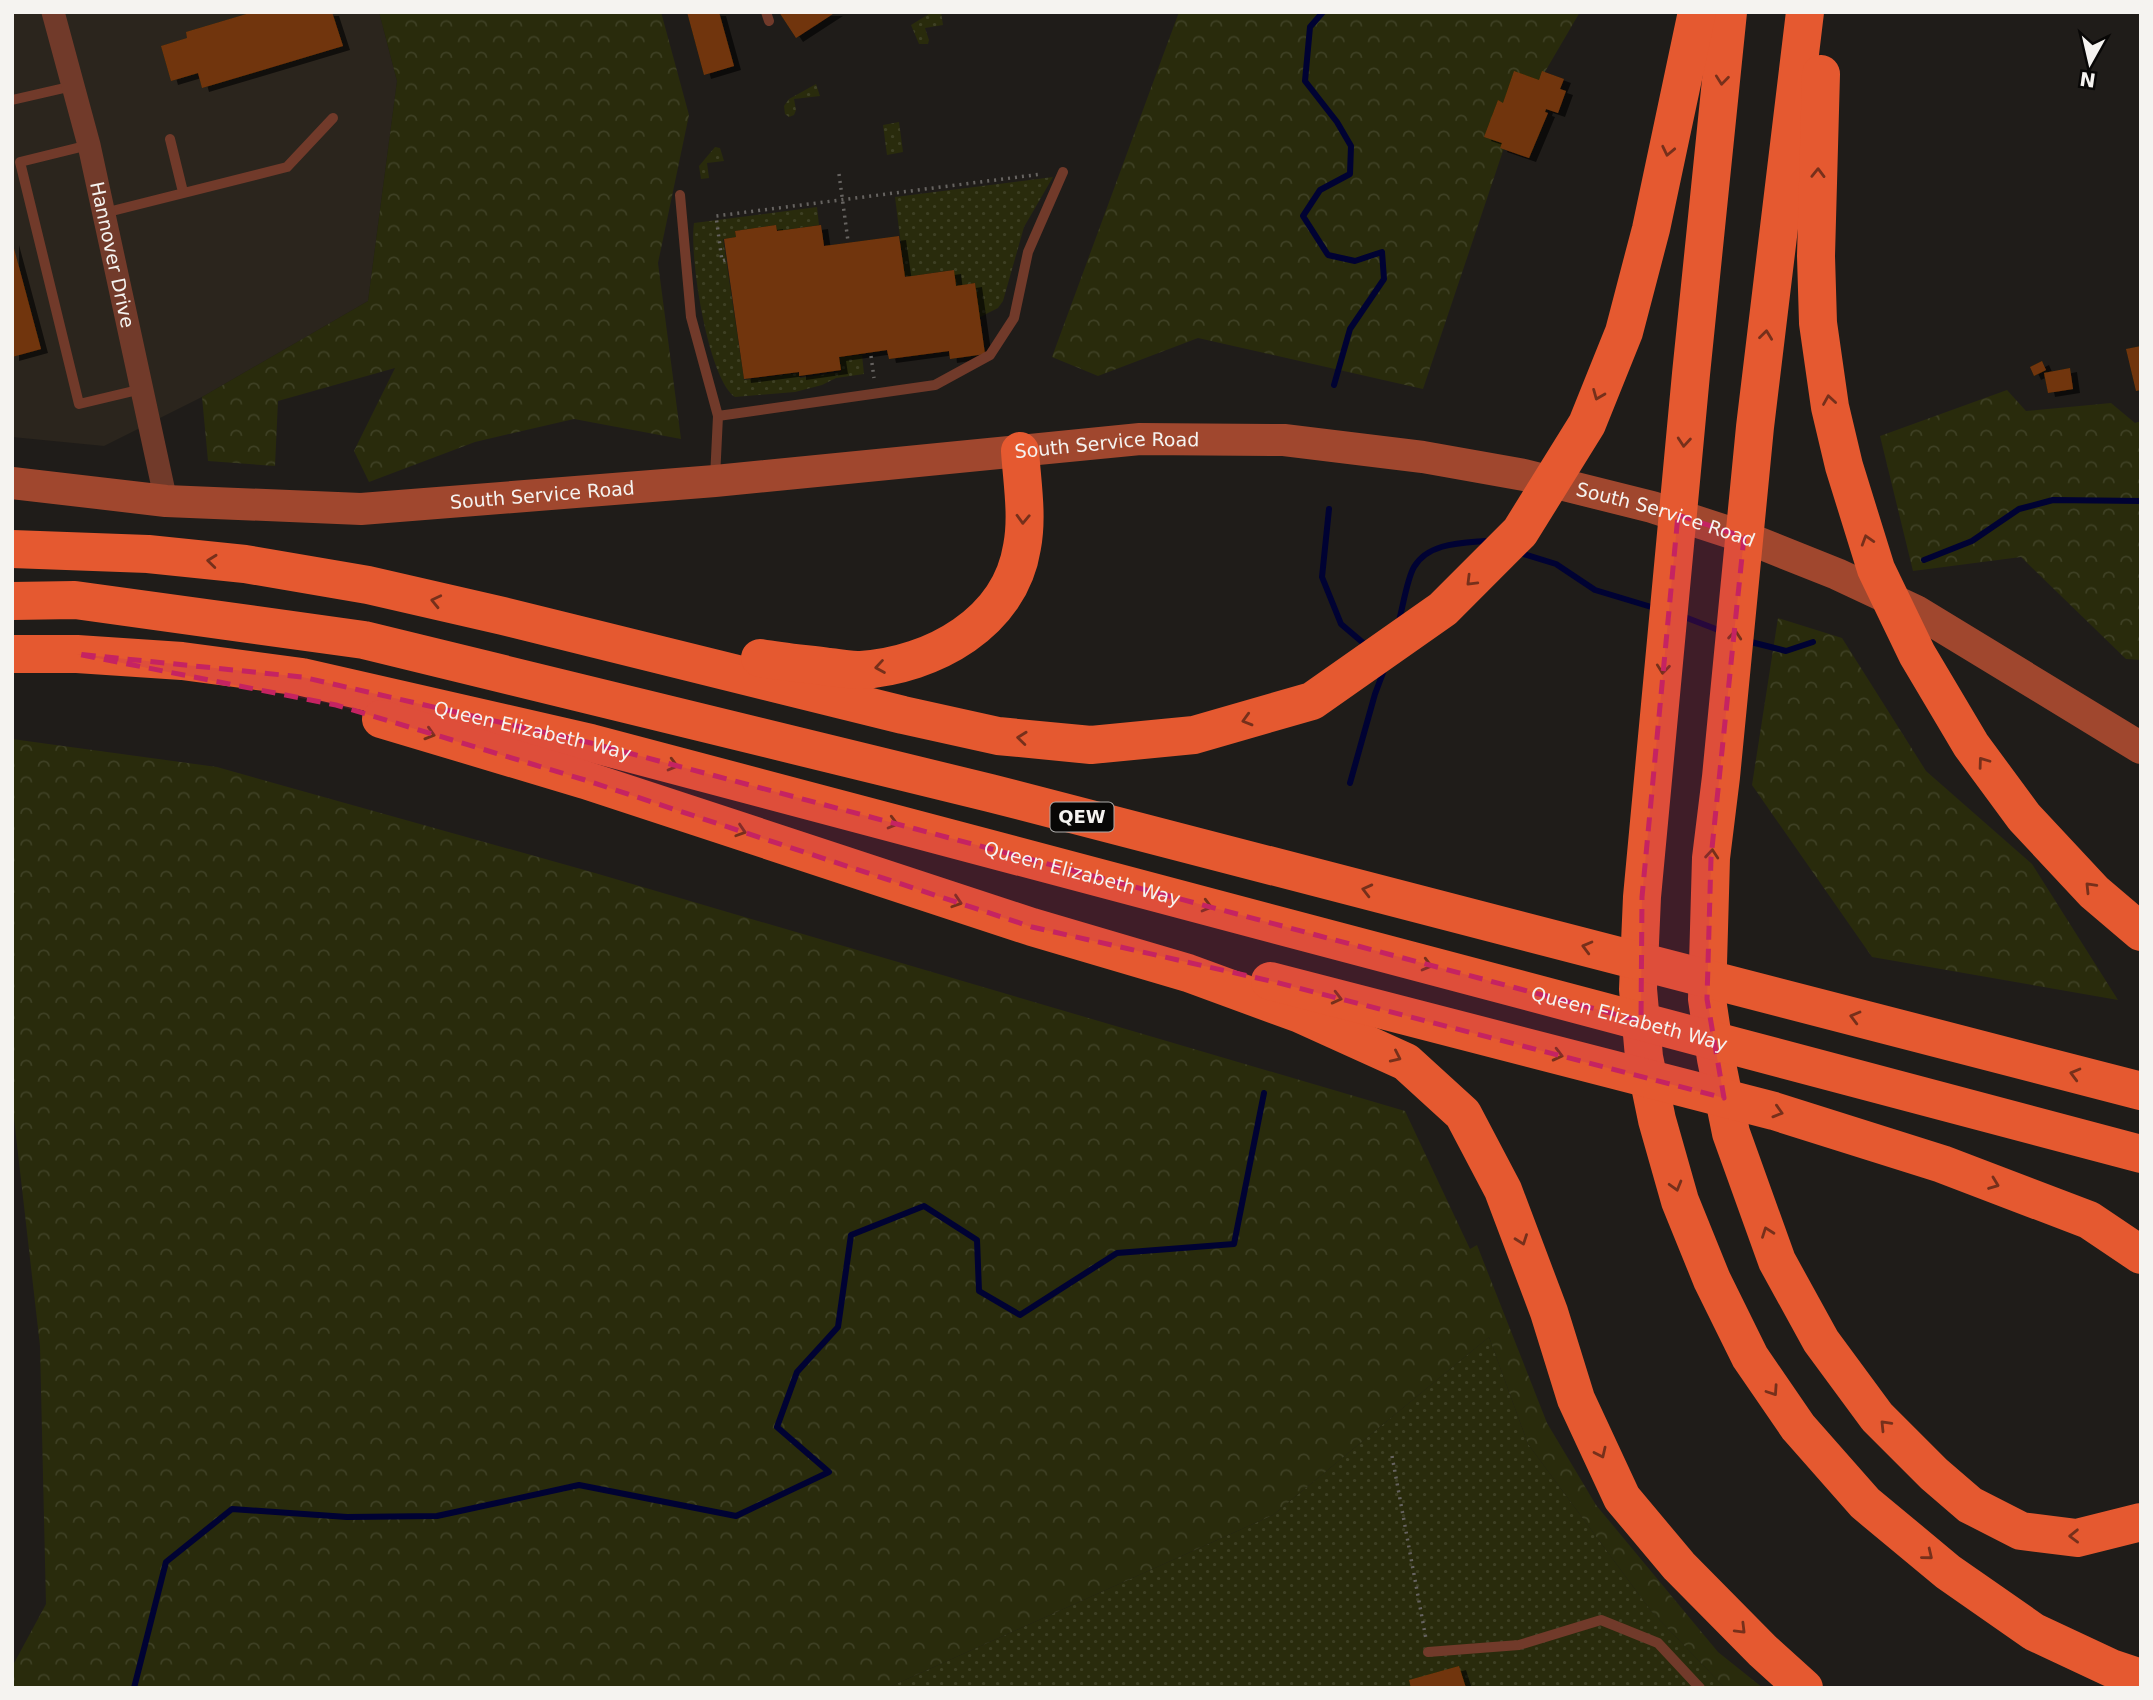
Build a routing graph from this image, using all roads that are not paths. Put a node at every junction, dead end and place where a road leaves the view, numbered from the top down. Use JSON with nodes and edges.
{"nodes":[{"id":1,"x":53,"y":12,"type":"edge"},
{"id":2,"x":1697,"y":12,"type":"edge"},
{"id":3,"x":1728,"y":12,"type":"edge"},
{"id":4,"x":1805,"y":12,"type":"edge"},
{"id":5,"x":1824,"y":12,"type":"edge"},
{"id":6,"x":73,"y":86,"type":"junction"},
{"id":7,"x":12,"y":100,"type":"edge"},
{"id":8,"x":333,"y":118,"type":"dead end"},
{"id":9,"x":170,"y":139,"type":"dead end"},
{"id":10,"x":89,"y":145,"type":"junction"},
{"id":11,"x":1063,"y":172,"type":"dead end"},
{"id":12,"x":183,"y":192,"type":"junction"},
{"id":13,"x":680,"y":195,"type":"dead end"},
{"id":14,"x":104,"y":213,"type":"junction"},
{"id":15,"x":142,"y":389,"type":"junction"},
{"id":16,"x":718,"y":416,"type":"junction"},
{"id":17,"x":1020,"y":451,"type":"junction"},
{"id":18,"x":715,"y":481,"type":"junction"},
{"id":19,"x":12,"y":482,"type":"edge"},
{"id":20,"x":166,"y":501,"type":"junction"},
{"id":21,"x":12,"y":550,"type":"edge"},
{"id":22,"x":12,"y":601,"type":"edge"},
{"id":23,"x":503,"y":615,"type":"junction"},
{"id":24,"x":12,"y":654,"type":"edge"},
{"id":25,"x":77,"y":654,"type":"junction"},
{"id":26,"x":2141,"y":748,"type":"edge"},
{"id":27,"x":1032,"y":927,"type":"junction"},
{"id":28,"x":2141,"y":932,"type":"edge"},
{"id":29,"x":2141,"y":1091,"type":"edge"},
{"id":30,"x":2141,"y":1154,"type":"edge"},
{"id":31,"x":2141,"y":1255,"type":"edge"},
{"id":32,"x":2141,"y":1522,"type":"edge"},
{"id":33,"x":1428,"y":1651,"type":"road end"},
{"id":34,"x":2141,"y":1678,"type":"edge"},
{"id":35,"x":1700,"y":1688,"type":"edge"},
{"id":36,"x":1804,"y":1688,"type":"edge"}],
"edges":[{"from":1,"to":6,"type":"street","name":"Hannover Drive"},
{"from":2,"to":23,"type":"highway","one_way":true},
{"from":3,"to":34,"type":"highway","one_way":true},
{"from":32,"to":4,"type":"highway","one_way":true},
{"from":28,"to":5,"type":"highway","one_way":true},
{"from":6,"to":7,"type":"lane"},
{"from":6,"to":10,"type":"street","name":"Hannover Drive"},
{"from":8,"to":12,"type":"lane"},
{"from":9,"to":12,"type":"lane"},
{"from":10,"to":14,"type":"street","name":"Hannover Drive"},
{"from":10,"to":15,"type":"lane"},
{"from":11,"to":16,"type":"lane"},
{"from":12,"to":14,"type":"lane"},
{"from":13,"to":16,"type":"lane"},
{"from":14,"to":15,"type":"street","name":"Hannover Drive"},
{"from":15,"to":20,"type":"street","name":"Hannover Drive"},
{"from":16,"to":18,"type":"lane"},
{"from":17,"to":18,"type":"main road","name":"South Service Road"},
{"from":17,"to":23,"type":"highway","one_way":true},
{"from":17,"to":26,"type":"main road","name":"South Service Road"},
{"from":18,"to":20,"type":"main road","name":"South Service Road"},
{"from":19,"to":20,"type":"main road","name":"South Service Road"},
{"from":23,"to":21,"type":"highway","one_way":true},
{"from":29,"to":22,"type":"highway","number":"QEW","one_way":true},
{"from":24,"to":25,"type":"highway","name":"Queen Elizabeth Way"},
{"from":25,"to":27,"type":"highway","one_way":true},
{"from":25,"to":30,"type":"highway","name":"Queen Elizabeth Way","one_way":true},
{"from":27,"to":31,"type":"highway","one_way":true},
{"from":27,"to":36,"type":"highway","one_way":true},
{"from":33,"to":35,"type":"lane"}]}
